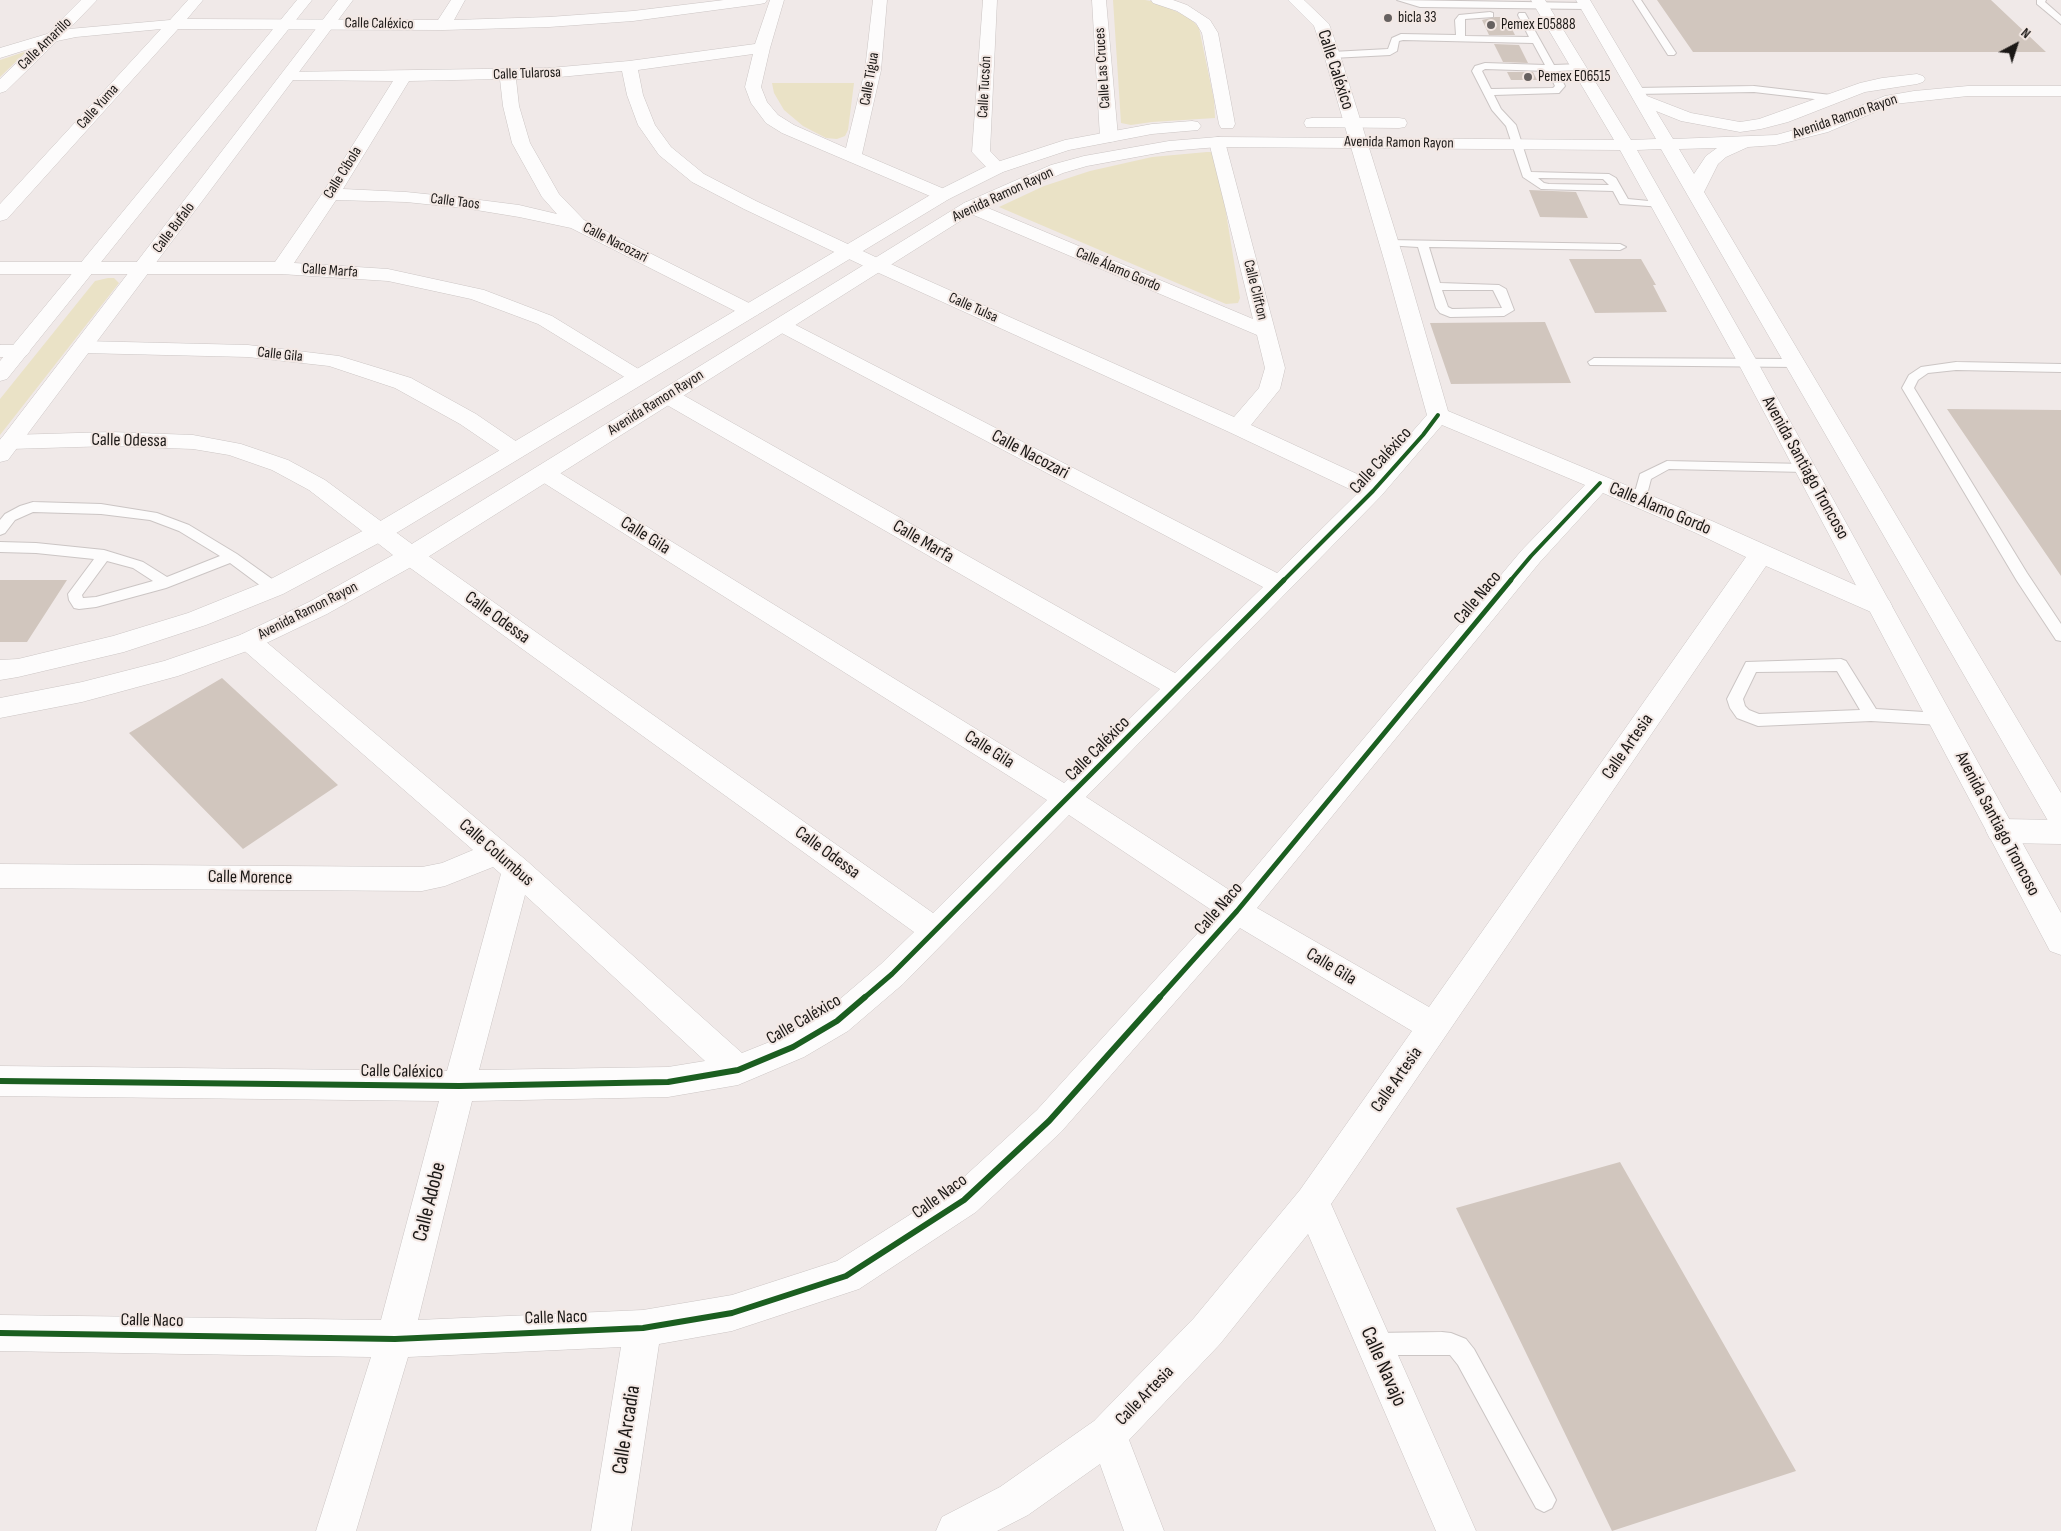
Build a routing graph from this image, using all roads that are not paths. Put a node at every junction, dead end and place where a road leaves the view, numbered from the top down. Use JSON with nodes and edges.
{"nodes":[{"id":1,"x":90,"y":0,"type":"edge"},
{"id":2,"x":196,"y":0,"type":"edge"},
{"id":3,"x":305,"y":0,"type":"edge"},
{"id":4,"x":346,"y":0,"type":"edge"},
{"id":5,"x":458,"y":0,"type":"edge"},
{"id":6,"x":760,"y":0,"type":"edge"},
{"id":7,"x":777,"y":0,"type":"edge"},
{"id":8,"x":880,"y":0,"type":"edge"},
{"id":9,"x":990,"y":0,"type":"edge"},
{"id":10,"x":1099,"y":0,"type":"edge"},
{"id":11,"x":1158,"y":0,"type":"edge"},
{"id":12,"x":1295,"y":0,"type":"edge"},
{"id":13,"x":1401,"y":0,"type":"edge"},
{"id":14,"x":1637,"y":0,"type":"edge"},
{"id":15,"x":2042,"y":0,"type":"edge"},
{"id":16,"x":1584,"y":3,"type":"edge"},
{"id":17,"x":1491,"y":4,"type":"junction"},
{"id":18,"x":667,"y":6,"type":"edge"},
{"id":19,"x":557,"y":8,"type":"dead end"},
{"id":20,"x":1537,"y":11,"type":"edge"},
{"id":21,"x":1493,"y":15,"type":"junction"},
{"id":22,"x":2061,"y":21,"type":"edge"},
{"id":23,"x":549,"y":22,"type":"junction"},
{"id":24,"x":174,"y":23,"type":"junction"},
{"id":25,"x":287,"y":23,"type":"junction"},
{"id":26,"x":328,"y":23,"type":"junction"},
{"id":27,"x":444,"y":25,"type":"junction"},
{"id":28,"x":52,"y":37,"type":"junction"},
{"id":29,"x":1460,"y":39,"type":"junction"},
{"id":30,"x":1537,"y":40,"type":"junction"},
{"id":31,"x":762,"y":48,"type":"junction"},
{"id":32,"x":0,"y":53,"type":"edge"},
{"id":33,"x":1671,"y":53,"type":"dead end"},
{"id":34,"x":1332,"y":55,"type":"junction"},
{"id":35,"x":629,"y":66,"type":"junction"},
{"id":36,"x":1580,"y":67,"type":"junction"},
{"id":37,"x":1551,"y":68,"type":"junction"},
{"id":38,"x":290,"y":75,"type":"junction"},
{"id":39,"x":508,"y":75,"type":"junction"},
{"id":40,"x":404,"y":76,"type":"junction"},
{"id":41,"x":2061,"y":78,"type":"edge"},
{"id":42,"x":0,"y":88,"type":"edge"},
{"id":43,"x":1488,"y":92,"type":"junction"},
{"id":44,"x":2061,"y":92,"type":"edge"},
{"id":45,"x":1638,"y":95,"type":"junction"},
{"id":46,"x":1831,"y":98,"type":"junction"},
{"id":47,"x":1294,"y":123,"type":"dead end"},
{"id":48,"x":1247,"y":124,"type":"dead end"},
{"id":49,"x":1411,"y":124,"type":"dead end"},
{"id":50,"x":1491,"y":125,"type":"dead end"},
{"id":51,"x":1530,"y":125,"type":"dead end"},
{"id":52,"x":1740,"y":127,"type":"junction"},
{"id":53,"x":1627,"y":129,"type":"junction"},
{"id":54,"x":1355,"y":132,"type":"junction"},
{"id":55,"x":1223,"y":133,"type":"junction"},
{"id":56,"x":1513,"y":134,"type":"junction"},
{"id":57,"x":1108,"y":137,"type":"junction"},
{"id":58,"x":1749,"y":142,"type":"junction"},
{"id":59,"x":1668,"y":144,"type":"junction"},
{"id":60,"x":853,"y":157,"type":"junction"},
{"id":61,"x":997,"y":168,"type":"junction"},
{"id":62,"x":1695,"y":192,"type":"junction"},
{"id":63,"x":331,"y":194,"type":"junction"},
{"id":64,"x":943,"y":195,"type":"junction"},
{"id":65,"x":1659,"y":205,"type":"junction"},
{"id":66,"x":970,"y":207,"type":"junction"},
{"id":67,"x":0,"y":215,"type":"edge"},
{"id":68,"x":577,"y":224,"type":"junction"},
{"id":69,"x":1389,"y":243,"type":"junction"},
{"id":70,"x":1423,"y":244,"type":"junction"},
{"id":71,"x":1620,"y":247,"type":"dead end"},
{"id":72,"x":849,"y":251,"type":"junction"},
{"id":73,"x":877,"y":265,"type":"junction"},
{"id":74,"x":0,"y":268,"type":"edge"},
{"id":75,"x":88,"y":268,"type":"junction"},
{"id":76,"x":144,"y":268,"type":"junction"},
{"id":77,"x":280,"y":268,"type":"junction"},
{"id":78,"x":1435,"y":286,"type":"junction"},
{"id":79,"x":750,"y":310,"type":"junction"},
{"id":80,"x":781,"y":325,"type":"junction"},
{"id":81,"x":1266,"y":332,"type":"junction"},
{"id":82,"x":83,"y":347,"type":"junction"},
{"id":83,"x":10,"y":351,"type":"edge"},
{"id":84,"x":1594,"y":362,"type":"dead end"},
{"id":85,"x":1748,"y":363,"type":"junction"},
{"id":86,"x":1795,"y":363,"type":"junction"},
{"id":87,"x":2061,"y":368,"type":"edge"},
{"id":88,"x":0,"y":375,"type":"edge"},
{"id":89,"x":638,"y":377,"type":"junction"},
{"id":90,"x":668,"y":396,"type":"junction"},
{"id":91,"x":1438,"y":415,"type":"junction"},
{"id":92,"x":1237,"y":427,"type":"junction"},
{"id":93,"x":5,"y":449,"type":"edge"},
{"id":94,"x":515,"y":451,"type":"junction"},
{"id":95,"x":1805,"y":468,"type":"junction"},
{"id":96,"x":544,"y":473,"type":"junction"},
{"id":97,"x":1600,"y":483,"type":"junction"},
{"id":98,"x":1373,"y":491,"type":"junction"},
{"id":99,"x":1640,"y":499,"type":"junction"},
{"id":100,"x":0,"y":530,"type":"edge"},
{"id":101,"x":380,"y":532,"type":"junction"},
{"id":102,"x":0,"y":547,"type":"edge"},
{"id":103,"x":104,"y":554,"type":"junction"},
{"id":104,"x":1761,"y":554,"type":"junction"},
{"id":105,"x":410,"y":556,"type":"junction"},
{"id":106,"x":232,"y":557,"type":"junction"},
{"id":107,"x":166,"y":583,"type":"junction"},
{"id":108,"x":1280,"y":585,"type":"junction"},
{"id":109,"x":274,"y":588,"type":"junction"},
{"id":110,"x":1880,"y":606,"type":"junction"},
{"id":111,"x":2061,"y":636,"type":"edge"},
{"id":112,"x":249,"y":641,"type":"junction"},
{"id":113,"x":0,"y":670,"type":"edge"},
{"id":114,"x":1178,"y":688,"type":"junction"},
{"id":115,"x":0,"y":708,"type":"edge"},
{"id":116,"x":1871,"y":715,"type":"junction"},
{"id":117,"x":1940,"y":719,"type":"junction"},
{"id":118,"x":2028,"y":762,"type":"junction"},
{"id":119,"x":2061,"y":781,"type":"edge"},
{"id":120,"x":1067,"y":799,"type":"junction"},
{"id":121,"x":2061,"y":818,"type":"edge"},
{"id":122,"x":2000,"y":831,"type":"junction"},
{"id":123,"x":2061,"y":832,"type":"edge"},
{"id":124,"x":506,"y":862,"type":"junction"},
{"id":125,"x":0,"y":876,"type":"edge"},
{"id":126,"x":1237,"y":911,"type":"junction"},
{"id":127,"x":936,"y":931,"type":"junction"},
{"id":128,"x":2060,"y":939,"type":"edge"},
{"id":129,"x":1434,"y":1027,"type":"junction"},
{"id":130,"x":738,"y":1070,"type":"junction"},
{"id":131,"x":0,"y":1081,"type":"edge"},
{"id":132,"x":459,"y":1086,"type":"junction"},
{"id":133,"x":1312,"y":1202,"type":"junction"},
{"id":134,"x":643,"y":1328,"type":"junction"},
{"id":135,"x":0,"y":1333,"type":"edge"},
{"id":136,"x":395,"y":1339,"type":"junction"},
{"id":137,"x":1373,"y":1344,"type":"junction"},
{"id":138,"x":1108,"y":1435,"type":"junction"},
{"id":139,"x":1544,"y":1500,"type":"dead end"},
{"id":140,"x":336,"y":1531,"type":"edge"},
{"id":141,"x":611,"y":1531,"type":"edge"},
{"id":142,"x":956,"y":1531,"type":"edge"},
{"id":143,"x":1144,"y":1531,"type":"edge"},
{"id":144,"x":1456,"y":1531,"type":"edge"}],
"edges":[{"from":1,"to":28,"type":"street","name":"Calle Amarillo"},
{"from":2,"to":24,"type":"street","name":"Calle Yuma"},
{"from":3,"to":25,"type":"street"},
{"from":4,"to":26,"type":"street","name":"Calle Bufalo"},
{"from":5,"to":27,"type":"street"},
{"from":6,"to":18,"type":"street","name":"Calle Caléxico"},
{"from":7,"to":31,"type":"street"},
{"from":8,"to":60,"type":"street","name":"Calle Tigua"},
{"from":9,"to":61,"type":"street","name":"Calle Tucsón"},
{"from":10,"to":57,"type":"street","name":"Calle Las Cruces"},
{"from":11,"to":55,"type":"street","name":"Calle Clifton"},
{"from":12,"to":34,"type":"street","name":"Calle Caléxico"},
{"from":13,"to":17,"type":"lane"},
{"from":14,"to":33,"type":"lane"},
{"from":15,"to":22,"type":"lane"},
{"from":16,"to":20,"type":"lane"},
{"from":16,"to":45,"type":"street","name":"Avenida Santiago Troncoso"},
{"from":17,"to":20,"type":"lane"},
{"from":17,"to":21,"type":"lane"},
{"from":18,"to":23,"type":"street","name":"Calle Caléxico"},
{"from":19,"to":23,"type":"street"},
{"from":20,"to":21,"type":"lane"},
{"from":20,"to":30,"type":"lane"},
{"from":20,"to":36,"type":"street","name":"Avenida Santiago Troncoso"},
{"from":21,"to":29,"type":"lane"},
{"from":23,"to":27,"type":"street","name":"Calle Caléxico"},
{"from":24,"to":25,"type":"street","name":"Calle Caléxico"},
{"from":24,"to":28,"type":"street","name":"Calle Caléxico"},
{"from":24,"to":67,"type":"street","name":"Calle Yuma"},
{"from":25,"to":26,"type":"street","name":"Calle Caléxico"},
{"from":25,"to":75,"type":"street"},
{"from":26,"to":27,"type":"street","name":"Calle Caléxico"},
{"from":26,"to":38,"type":"street","name":"Calle Bufalo"},
{"from":28,"to":32,"type":"street","name":"Calle Caléxico"},
{"from":28,"to":42,"type":"street","name":"Calle Amarillo"},
{"from":29,"to":30,"type":"lane"},
{"from":29,"to":34,"type":"lane"},
{"from":30,"to":37,"type":"lane"},
{"from":31,"to":35,"type":"street","name":"Calle Tularosa"},
{"from":31,"to":60,"type":"street"},
{"from":34,"to":54,"type":"street","name":"Calle Caléxico"},
{"from":35,"to":39,"type":"street","name":"Calle Tularosa"},
{"from":35,"to":72,"type":"street","name":"Calle Tulsa"},
{"from":36,"to":37,"type":"lane"},
{"from":36,"to":53,"type":"street","name":"Avenida Santiago Troncoso"},
{"from":37,"to":43,"type":"lane"},
{"from":37,"to":43,"type":"lane"},
{"from":38,"to":40,"type":"street","name":"Calle Tularosa"},
{"from":38,"to":76,"type":"street","name":"Calle Bufalo"},
{"from":39,"to":40,"type":"street","name":"Calle Tularosa"},
{"from":39,"to":68,"type":"street","name":"Calle Nacozari"},
{"from":40,"to":63,"type":"street","name":"Calle Cíbola"},
{"from":41,"to":46,"type":"street","name":"Avenida Ramon Rayon"},
{"from":43,"to":56,"type":"lane"},
{"from":44,"to":58,"type":"street","name":"Avenida Ramon Rayon"},
{"from":45,"to":46,"type":"lane"},
{"from":45,"to":52,"type":"street"},
{"from":45,"to":53,"type":"street","name":"Avenida Santiago Troncoso"},
{"from":46,"to":52,"type":"street","name":"Avenida Ramon Rayon"},
{"from":47,"to":54,"type":"street","name":"Avenida Ramon Rayon"},
{"from":48,"to":55,"type":"street","name":"Avenida Ramon Rayon"},
{"from":49,"to":54,"type":"street","name":"Avenida Ramon Rayon"},
{"from":50,"to":56,"type":"street","name":"Avenida Ramon Rayon"},
{"from":51,"to":56,"type":"street","name":"Avenida Ramon Rayon"},
{"from":52,"to":53,"type":"street","name":"Avenida Ramon Rayon"},
{"from":53,"to":56,"type":"street","name":"Avenida Ramon Rayon"},
{"from":53,"to":59,"type":"street","name":"Avenida Santiago Troncoso"},
{"from":53,"to":59,"type":"street","name":"Avenida Ramon Rayon"},
{"from":53,"to":65,"type":"street","name":"Avenida Santiago Troncoso"},
{"from":54,"to":55,"type":"street","name":"Avenida Ramon Rayon"},
{"from":54,"to":56,"type":"street","name":"Avenida Ramon Rayon"},
{"from":54,"to":69,"type":"street","name":"Calle Caléxico"},
{"from":55,"to":57,"type":"street","name":"Avenida Ramon Rayon"},
{"from":55,"to":66,"type":"street","name":"Avenida Ramon Rayon"},
{"from":55,"to":81,"type":"street","name":"Calle Clifton"},
{"from":56,"to":65,"type":"lane"},
{"from":57,"to":61,"type":"street","name":"Avenida Ramon Rayon"},
{"from":58,"to":59,"type":"street","name":"Avenida Ramon Rayon"},
{"from":58,"to":62,"type":"street"},
{"from":59,"to":62,"type":"street","name":"Avenida Santiago Troncoso"},
{"from":60,"to":64,"type":"street"},
{"from":61,"to":64,"type":"street","name":"Avenida Ramon Rayon"},
{"from":62,"to":86,"type":"street","name":"Avenida Santiago Troncoso"},
{"from":63,"to":68,"type":"street","name":"Calle Taos"},
{"from":63,"to":77,"type":"street","name":"Calle Cíbola"},
{"from":64,"to":72,"type":"street","name":"Avenida Ramon Rayon"},
{"from":65,"to":85,"type":"street","name":"Avenida Santiago Troncoso"},
{"from":66,"to":73,"type":"street","name":"Avenida Ramon Rayon"},
{"from":66,"to":81,"type":"street","name":"Calle Álamo Gordo"},
{"from":68,"to":79,"type":"street","name":"Calle Nacozari"},
{"from":69,"to":70,"type":"lane"},
{"from":69,"to":91,"type":"street","name":"Calle Caléxico"},
{"from":70,"to":71,"type":"lane"},
{"from":70,"to":78,"type":"lane"},
{"from":72,"to":73,"type":"street","name":"Calle Tulsa"},
{"from":72,"to":79,"type":"street","name":"Avenida Ramon Rayon"},
{"from":73,"to":80,"type":"street","name":"Avenida Ramon Rayon"},
{"from":73,"to":92,"type":"street","name":"Calle Tulsa"},
{"from":74,"to":75,"type":"street","name":"Calle Marfa"},
{"from":75,"to":76,"type":"street","name":"Calle Marfa"},
{"from":75,"to":83,"type":"street"},
{"from":76,"to":77,"type":"street","name":"Calle Marfa"},
{"from":76,"to":82,"type":"street","name":"Calle Bufalo"},
{"from":77,"to":89,"type":"street","name":"Calle Marfa"},
{"from":78,"to":78,"type":"lane"},
{"from":79,"to":89,"type":"street","name":"Avenida Ramon Rayon"},
{"from":80,"to":90,"type":"street","name":"Avenida Ramon Rayon"},
{"from":80,"to":108,"type":"street","name":"Calle Nacozari"},
{"from":81,"to":92,"type":"street","name":"Calle Clifton"},
{"from":82,"to":93,"type":"street","name":"Calle Bufalo"},
{"from":82,"to":94,"type":"street","name":"Calle Gila"},
{"from":83,"to":88,"type":"street"},
{"from":84,"to":85,"type":"lane"},
{"from":85,"to":86,"type":"lane"},
{"from":85,"to":95,"type":"street","name":"Avenida Santiago Troncoso"},
{"from":86,"to":118,"type":"street","name":"Avenida Santiago Troncoso"},
{"from":87,"to":111,"type":"lane"},
{"from":89,"to":94,"type":"street","name":"Avenida Ramon Rayon"},
{"from":90,"to":96,"type":"street","name":"Avenida Ramon Rayon"},
{"from":90,"to":114,"type":"street","name":"Calle Marfa"},
{"from":91,"to":97,"type":"street","name":"Calle Álamo Gordo"},
{"from":91,"to":98,"type":"street","name":"Calle Caléxico"},
{"from":92,"to":98,"type":"street","name":"Calle Tulsa"},
{"from":93,"to":101,"type":"street","name":"Calle Odessa"},
{"from":94,"to":101,"type":"street","name":"Avenida Ramon Rayon"},
{"from":95,"to":99,"type":"lane"},
{"from":95,"to":110,"type":"street","name":"Avenida Santiago Troncoso"},
{"from":96,"to":105,"type":"street","name":"Avenida Ramon Rayon"},
{"from":96,"to":120,"type":"street","name":"Calle Gila"},
{"from":97,"to":99,"type":"street","name":"Calle Álamo Gordo"},
{"from":97,"to":126,"type":"street","name":"Calle Naco"},
{"from":98,"to":108,"type":"street","name":"Calle Caléxico"},
{"from":99,"to":104,"type":"street","name":"Calle Álamo Gordo"},
{"from":100,"to":106,"type":"lane"},
{"from":101,"to":105,"type":"street","name":"Calle Odessa"},
{"from":101,"to":109,"type":"street","name":"Avenida Ramon Rayon"},
{"from":102,"to":103,"type":"lane"},
{"from":103,"to":107,"type":"lane"},
{"from":103,"to":107,"type":"lane"},
{"from":104,"to":110,"type":"street","name":"Calle Álamo Gordo"},
{"from":104,"to":129,"type":"street","name":"Calle Artesia"},
{"from":105,"to":112,"type":"street","name":"Avenida Ramon Rayon"},
{"from":105,"to":127,"type":"street","name":"Calle Odessa"},
{"from":106,"to":107,"type":"lane"},
{"from":106,"to":109,"type":"lane"},
{"from":108,"to":114,"type":"street","name":"Calle Caléxico"},
{"from":109,"to":113,"type":"street","name":"Avenida Ramon Rayon"},
{"from":110,"to":117,"type":"street","name":"Avenida Santiago Troncoso"},
{"from":112,"to":115,"type":"street","name":"Avenida Ramon Rayon"},
{"from":112,"to":124,"type":"street","name":"Calle Columbus"},
{"from":114,"to":120,"type":"street","name":"Calle Caléxico"},
{"from":116,"to":116,"type":"lane"},
{"from":116,"to":117,"type":"lane"},
{"from":117,"to":122,"type":"street","name":"Avenida Santiago Troncoso"},
{"from":118,"to":119,"type":"street"},
{"from":118,"to":121,"type":"street","name":"Avenida Santiago Troncoso"},
{"from":120,"to":126,"type":"street","name":"Calle Gila"},
{"from":120,"to":127,"type":"street","name":"Calle Caléxico"},
{"from":122,"to":123,"type":"street"},
{"from":122,"to":128,"type":"street","name":"Avenida Santiago Troncoso"},
{"from":124,"to":125,"type":"street","name":"Calle Morence"},
{"from":124,"to":130,"type":"street","name":"Calle Columbus"},
{"from":124,"to":132,"type":"street","name":"Calle Adobe"},
{"from":126,"to":129,"type":"street","name":"Calle Gila"},
{"from":126,"to":134,"type":"street","name":"Calle Naco"},
{"from":127,"to":130,"type":"street","name":"Calle Caléxico"},
{"from":129,"to":133,"type":"street","name":"Calle Artesia"},
{"from":130,"to":132,"type":"street","name":"Calle Caléxico"},
{"from":131,"to":132,"type":"street","name":"Calle Caléxico"},
{"from":132,"to":136,"type":"street","name":"Calle Adobe"},
{"from":133,"to":137,"type":"street","name":"Calle Navajo"},
{"from":133,"to":138,"type":"street","name":"Calle Artesia"},
{"from":134,"to":136,"type":"street","name":"Calle Naco"},
{"from":134,"to":141,"type":"street","name":"Calle Arcadia"},
{"from":135,"to":136,"type":"street","name":"Calle Naco"},
{"from":136,"to":140,"type":"street","name":"Calle Adobe"},
{"from":137,"to":139,"type":"lane"},
{"from":137,"to":144,"type":"street","name":"Calle Navajo"},
{"from":138,"to":142,"type":"street","name":"Calle Artesia"},
{"from":138,"to":143,"type":"street"}]}
